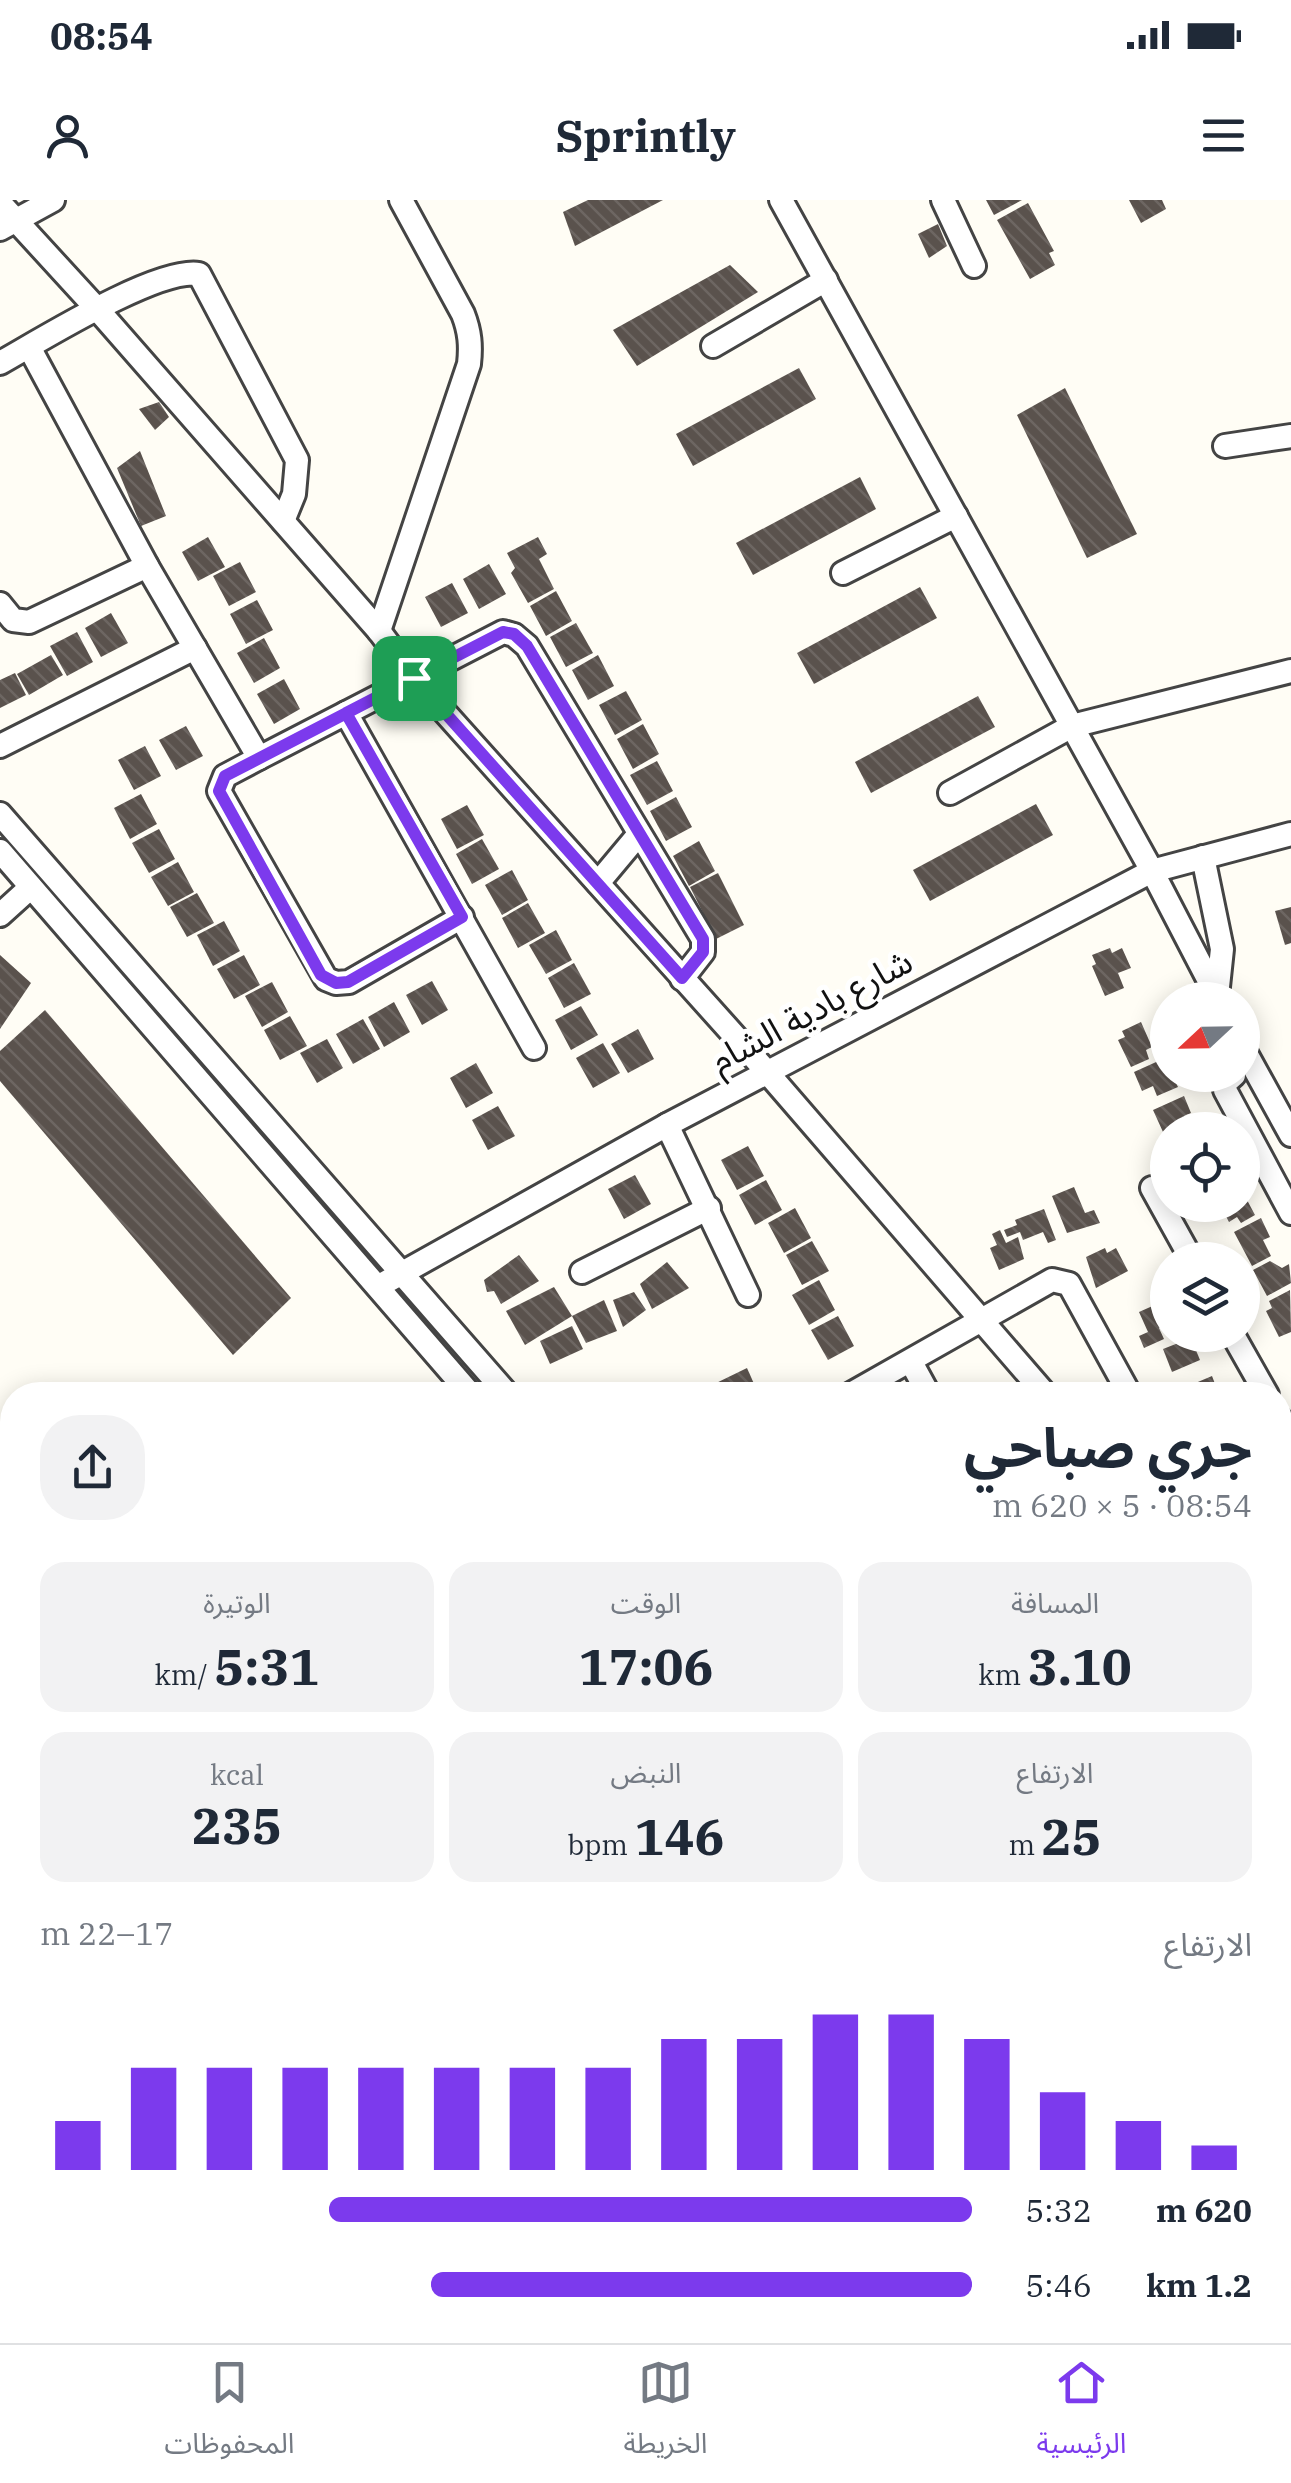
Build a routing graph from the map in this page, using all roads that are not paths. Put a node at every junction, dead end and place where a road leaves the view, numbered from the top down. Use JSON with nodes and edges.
{"nodes":[{"id":1,"x":53,"y":200,"type":"edge"},
{"id":2,"x":401,"y":200,"type":"edge"},
{"id":3,"x":943,"y":200,"type":"edge"},
{"id":4,"x":786,"y":201,"type":"edge"},
{"id":5,"x":5,"y":217,"type":"edge"},
{"id":6,"x":974,"y":266,"type":"dead end"},
{"id":7,"x":826,"y":280,"type":"junction"},
{"id":8,"x":98,"y":310,"type":"junction"},
{"id":9,"x":712,"y":346,"type":"dead end"},
{"id":10,"x":29,"y":347,"type":"junction"},
{"id":11,"x":0,"y":363,"type":"edge"},
{"id":12,"x":1291,"y":436,"type":"edge"},
{"id":13,"x":1225,"y":446,"type":"dead end"},
{"id":14,"x":956,"y":516,"type":"junction"},
{"id":15,"x":283,"y":522,"type":"junction"},
{"id":16,"x":147,"y":566,"type":"junction"},
{"id":17,"x":842,"y":573,"type":"dead end"},
{"id":18,"x":0,"y":604,"type":"edge"},
{"id":19,"x":379,"y":631,"type":"junction"},
{"id":20,"x":195,"y":648,"type":"junction"},
{"id":21,"x":1291,"y":671,"type":"edge"},
{"id":22,"x":414,"y":678,"type":"junction"},
{"id":23,"x":346,"y":713,"type":"junction"},
{"id":24,"x":1072,"y":726,"type":"junction"},
{"id":25,"x":0,"y":746,"type":"edge"},
{"id":26,"x":259,"y":758,"type":"junction"},
{"id":27,"x":950,"y":793,"type":"dead end"},
{"id":28,"x":0,"y":814,"type":"edge"},
{"id":29,"x":640,"y":834,"type":"junction"},
{"id":30,"x":1291,"y":834,"type":"edge"},
{"id":31,"x":0,"y":850,"type":"edge"},
{"id":32,"x":1203,"y":857,"type":"junction"},
{"id":33,"x":1152,"y":870,"type":"junction"},
{"id":34,"x":598,"y":883,"type":"junction"},
{"id":35,"x":31,"y":887,"type":"junction"},
{"id":36,"x":0,"y":915,"type":"edge"},
{"id":37,"x":462,"y":917,"type":"junction"},
{"id":38,"x":682,"y":978,"type":"junction"},
{"id":39,"x":1210,"y":982,"type":"edge"},
{"id":40,"x":1219,"y":982,"type":"edge"},
{"id":41,"x":534,"y":1048,"type":"dead end"},
{"id":42,"x":214,"y":1059,"type":"junction"},
{"id":43,"x":768,"y":1072,"type":"junction"},
{"id":44,"x":196,"y":1076,"type":"junction"},
{"id":45,"x":1260,"y":1089,"type":"edge"},
{"id":46,"x":1226,"y":1092,"type":"edge"},
{"id":47,"x":668,"y":1125,"type":"junction"},
{"id":48,"x":1291,"y":1135,"type":"edge"},
{"id":49,"x":709,"y":1208,"type":"junction"},
{"id":50,"x":1291,"y":1213,"type":"edge"},
{"id":51,"x":403,"y":1272,"type":"junction"},
{"id":52,"x":582,"y":1272,"type":"dead end"},
{"id":53,"x":378,"y":1286,"type":"junction"},
{"id":54,"x":748,"y":1295,"type":"dead end"},
{"id":55,"x":981,"y":1319,"type":"junction"},
{"id":56,"x":1242,"y":1352,"type":"edge"},
{"id":57,"x":911,"y":1362,"type":"junction"},
{"id":58,"x":460,"y":1382,"type":"edge"},
{"id":59,"x":497,"y":1382,"type":"edge"},
{"id":60,"x":873,"y":1382,"type":"edge"},
{"id":61,"x":922,"y":1382,"type":"edge"},
{"id":62,"x":1035,"y":1382,"type":"edge"},
{"id":63,"x":1123,"y":1382,"type":"edge"},
{"id":64,"x":1259,"y":1382,"type":"edge"}],
"edges":[{"from":1,"to":5,"type":"street"},
{"from":2,"to":19,"type":"street"},
{"from":3,"to":6,"type":"street"},
{"from":4,"to":7,"type":"street"},
{"from":5,"to":8,"type":"street"},
{"from":7,"to":9,"type":"street"},
{"from":7,"to":14,"type":"street"},
{"from":8,"to":10,"type":"street"},
{"from":8,"to":15,"type":"street"},
{"from":8,"to":15,"type":"street"},
{"from":10,"to":11,"type":"street"},
{"from":10,"to":16,"type":"street"},
{"from":12,"to":13,"type":"street"},
{"from":14,"to":17,"type":"street"},
{"from":14,"to":24,"type":"street"},
{"from":15,"to":19,"type":"street"},
{"from":16,"to":18,"type":"street"},
{"from":16,"to":20,"type":"street"},
{"from":19,"to":22,"type":"street"},
{"from":20,"to":25,"type":"street"},
{"from":20,"to":26,"type":"street"},
{"from":21,"to":24,"type":"street"},
{"from":22,"to":23,"type":"street"},
{"from":22,"to":29,"type":"street"},
{"from":22,"to":34,"type":"street"},
{"from":23,"to":26,"type":"street"},
{"from":23,"to":37,"type":"street"},
{"from":24,"to":27,"type":"street"},
{"from":24,"to":33,"type":"street"},
{"from":26,"to":37,"type":"street"},
{"from":28,"to":42,"type":"street"},
{"from":29,"to":34,"type":"street"},
{"from":29,"to":38,"type":"street"},
{"from":30,"to":32,"type":"street","name":"شارع بادية الشام"},
{"from":31,"to":35,"type":"street"},
{"from":32,"to":33,"type":"street","name":"شارع بادية الشام"},
{"from":32,"to":40,"type":"street"},
{"from":33,"to":39,"type":"street"},
{"from":33,"to":43,"type":"street","name":"شارع بادية الشام"},
{"from":34,"to":38,"type":"street"},
{"from":35,"to":36,"type":"street"},
{"from":35,"to":44,"type":"street"},
{"from":37,"to":41,"type":"street"},
{"from":38,"to":43,"type":"street"},
{"from":42,"to":44,"type":"street"},
{"from":42,"to":51,"type":"street"},
{"from":43,"to":47,"type":"street","name":"شارع بادية الشام"},
{"from":43,"to":55,"type":"street"},
{"from":44,"to":53,"type":"street"},
{"from":45,"to":48,"type":"street"},
{"from":46,"to":50,"type":"street"},
{"from":47,"to":49,"type":"street"},
{"from":47,"to":51,"type":"street","name":"شارع بادية الشام"},
{"from":49,"to":52,"type":"street"},
{"from":49,"to":54,"type":"street"},
{"from":51,"to":53,"type":"street","name":"شارع بادية الشام"},
{"from":51,"to":59,"type":"street"},
{"from":53,"to":58,"type":"street"},
{"from":55,"to":57,"type":"street"},
{"from":55,"to":62,"type":"street"},
{"from":55,"to":63,"type":"street"},
{"from":56,"to":64,"type":"street"},
{"from":57,"to":60,"type":"street"},
{"from":57,"to":61,"type":"street"}]}
